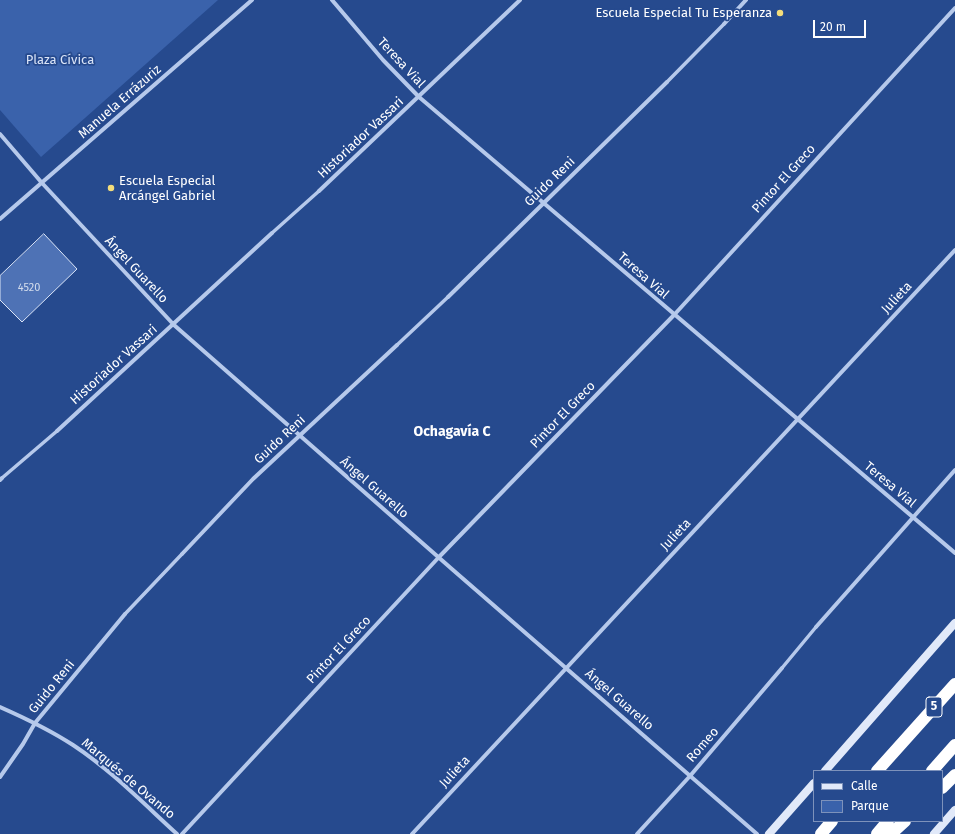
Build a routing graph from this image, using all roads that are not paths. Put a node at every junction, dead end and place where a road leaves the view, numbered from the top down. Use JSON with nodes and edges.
{"nodes":[{"id":1,"x":252,"y":0,"type":"edge"},
{"id":2,"x":332,"y":0,"type":"edge"},
{"id":3,"x":520,"y":0,"type":"edge"},
{"id":4,"x":746,"y":0,"type":"edge"},
{"id":5,"x":955,"y":8,"type":"edge"},
{"id":6,"x":724,"y":24,"type":"joint"},
{"id":7,"x":667,"y":82,"type":"joint"},
{"id":8,"x":419,"y":96,"type":"junction"},
{"id":9,"x":0,"y":134,"type":"edge"},
{"id":10,"x":42,"y":183,"type":"junction"},
{"id":11,"x":319,"y":191,"type":"joint"},
{"id":12,"x":543,"y":203,"type":"junction"},
{"id":13,"x":0,"y":219,"type":"edge"},
{"id":14,"x":272,"y":233,"type":"joint"},
{"id":15,"x":955,"y":250,"type":"edge"},
{"id":16,"x":448,"y":297,"type":"joint"},
{"id":17,"x":674,"y":315,"type":"junction"},
{"id":18,"x":174,"y":325,"type":"junction"},
{"id":19,"x":397,"y":345,"type":"joint"},
{"id":20,"x":797,"y":419,"type":"junction"},
{"id":21,"x":57,"y":431,"type":"joint"},
{"id":22,"x":300,"y":435,"type":"junction"},
{"id":23,"x":955,"y":470,"type":"edge"},
{"id":24,"x":1,"y":479,"type":"edge"},
{"id":25,"x":913,"y":518,"type":"junction"},
{"id":26,"x":955,"y":553,"type":"edge"},
{"id":27,"x":182,"y":554,"type":"joint"},
{"id":28,"x":439,"y":557,"type":"junction"},
{"id":29,"x":125,"y":614,"type":"joint"},
{"id":30,"x":955,"y":623,"type":"edge"},
{"id":31,"x":816,"y":627,"type":"joint"},
{"id":32,"x":566,"y":668,"type":"junction"},
{"id":33,"x":782,"y":668,"type":"joint"},
{"id":34,"x":955,"y":674,"type":"edge"},
{"id":35,"x":955,"y":684,"type":"edge"},
{"id":36,"x":0,"y":707,"type":"edge"},
{"id":37,"x":35,"y":723,"type":"junction"},
{"id":38,"x":914,"y":730,"type":"junction"},
{"id":39,"x":955,"y":745,"type":"edge"},
{"id":40,"x":826,"y":770,"type":"edge"},
{"id":41,"x":878,"y":770,"type":"edge"},
{"id":42,"x":933,"y":770,"type":"edge"},
{"id":43,"x":955,"y":775,"type":"edge"},
{"id":44,"x":690,"y":776,"type":"junction"},
{"id":45,"x":0,"y":777,"type":"edge"},
{"id":46,"x":813,"y":785,"type":"edge"},
{"id":47,"x":943,"y":787,"type":"edge"},
{"id":48,"x":955,"y":810,"type":"edge"},
{"id":49,"x":831,"y":822,"type":"edge"},
{"id":50,"x":887,"y":822,"type":"edge"},
{"id":51,"x":904,"y":822,"type":"edge"},
{"id":52,"x":177,"y":834,"type":"edge"},
{"id":53,"x":182,"y":834,"type":"edge"},
{"id":54,"x":412,"y":834,"type":"edge"},
{"id":55,"x":637,"y":834,"type":"edge"},
{"id":56,"x":757,"y":834,"type":"edge"},
{"id":57,"x":770,"y":834,"type":"edge"},
{"id":58,"x":821,"y":834,"type":"edge"},
{"id":59,"x":877,"y":834,"type":"edge"},
{"id":60,"x":891,"y":834,"type":"edge"},
{"id":61,"x":934,"y":834,"type":"edge"}],
"edges":[{"from":1,"to":10,"type":"street","name":"Manuela Errázuriz"},
{"from":2,"to":8,"type":"street","name":"Teresa Vial"},
{"from":3,"to":8,"type":"street","name":"Historiador Vassari"},
{"from":4,"to":6,"type":"street"},
{"from":5,"to":17,"type":"street","name":"Pintor El Greco"},
{"from":6,"to":7,"type":"street"},
{"from":7,"to":12,"type":"street","name":"Guido Reni"},
{"from":8,"to":11,"type":"street","name":"Historiador Vassari"},
{"from":8,"to":12,"type":"street","name":"Teresa Vial"},
{"from":9,"to":10,"type":"street","name":"Ángel Guarello"},
{"from":10,"to":13,"type":"street","name":"Manuela Errázuriz"},
{"from":10,"to":18,"type":"street","name":"Ángel Guarello"},
{"from":11,"to":14,"type":"street"},
{"from":12,"to":16,"type":"street","name":"Guido Reni"},
{"from":12,"to":17,"type":"street","name":"Teresa Vial"},
{"from":14,"to":18,"type":"street","name":"Historiador Vassari"},
{"from":15,"to":20,"type":"street","name":"Julieta"},
{"from":16,"to":19,"type":"street"},
{"from":17,"to":20,"type":"street","name":"Teresa Vial"},
{"from":17,"to":28,"type":"street","name":"Pintor El Greco"},
{"from":18,"to":21,"type":"street","name":"Historiador Vassari"},
{"from":18,"to":22,"type":"street","name":"Ángel Guarello"},
{"from":19,"to":22,"type":"street","name":"Guido Reni"},
{"from":20,"to":25,"type":"street","name":"Teresa Vial"},
{"from":20,"to":32,"type":"street","name":"Julieta"},
{"from":21,"to":24,"type":"street"},
{"from":22,"to":27,"type":"street","name":"Guido Reni"},
{"from":22,"to":28,"type":"street","name":"Ángel Guarello"},
{"from":23,"to":25,"type":"street"},
{"from":25,"to":26,"type":"street","name":"Teresa Vial"},
{"from":25,"to":31,"type":"street"},
{"from":27,"to":29,"type":"street"},
{"from":28,"to":32,"type":"street","name":"Ángel Guarello"},
{"from":28,"to":53,"type":"street","name":"Pintor El Greco"},
{"from":29,"to":37,"type":"street","name":"Guido Reni"},
{"from":30,"to":40,"type":"main road"},
{"from":31,"to":33,"type":"street"},
{"from":32,"to":44,"type":"street","name":"Ángel Guarello"},
{"from":32,"to":54,"type":"street","name":"Julieta"},
{"from":33,"to":44,"type":"street","name":"Romeo"},
{"from":34,"to":38,"type":"highway"},
{"from":35,"to":38,"type":"highway","number":"5"},
{"from":36,"to":37,"type":"street","name":"Marqués de Ovando"},
{"from":37,"to":45,"type":"street","name":"Guido Reni"},
{"from":37,"to":52,"type":"street","name":"Marqués de Ovando"},
{"from":38,"to":41,"type":"highway","number":"5"},
{"from":39,"to":42,"type":"highway"},
{"from":43,"to":47,"type":"highway"},
{"from":44,"to":55,"type":"street","name":"Romeo"},
{"from":44,"to":56,"type":"street","name":"Ángel Guarello"},
{"from":46,"to":57,"type":"main road"},
{"from":48,"to":61,"type":"main road"},
{"from":49,"to":58,"type":"highway"},
{"from":50,"to":59,"type":"highway"},
{"from":51,"to":60,"type":"highway"}]}
